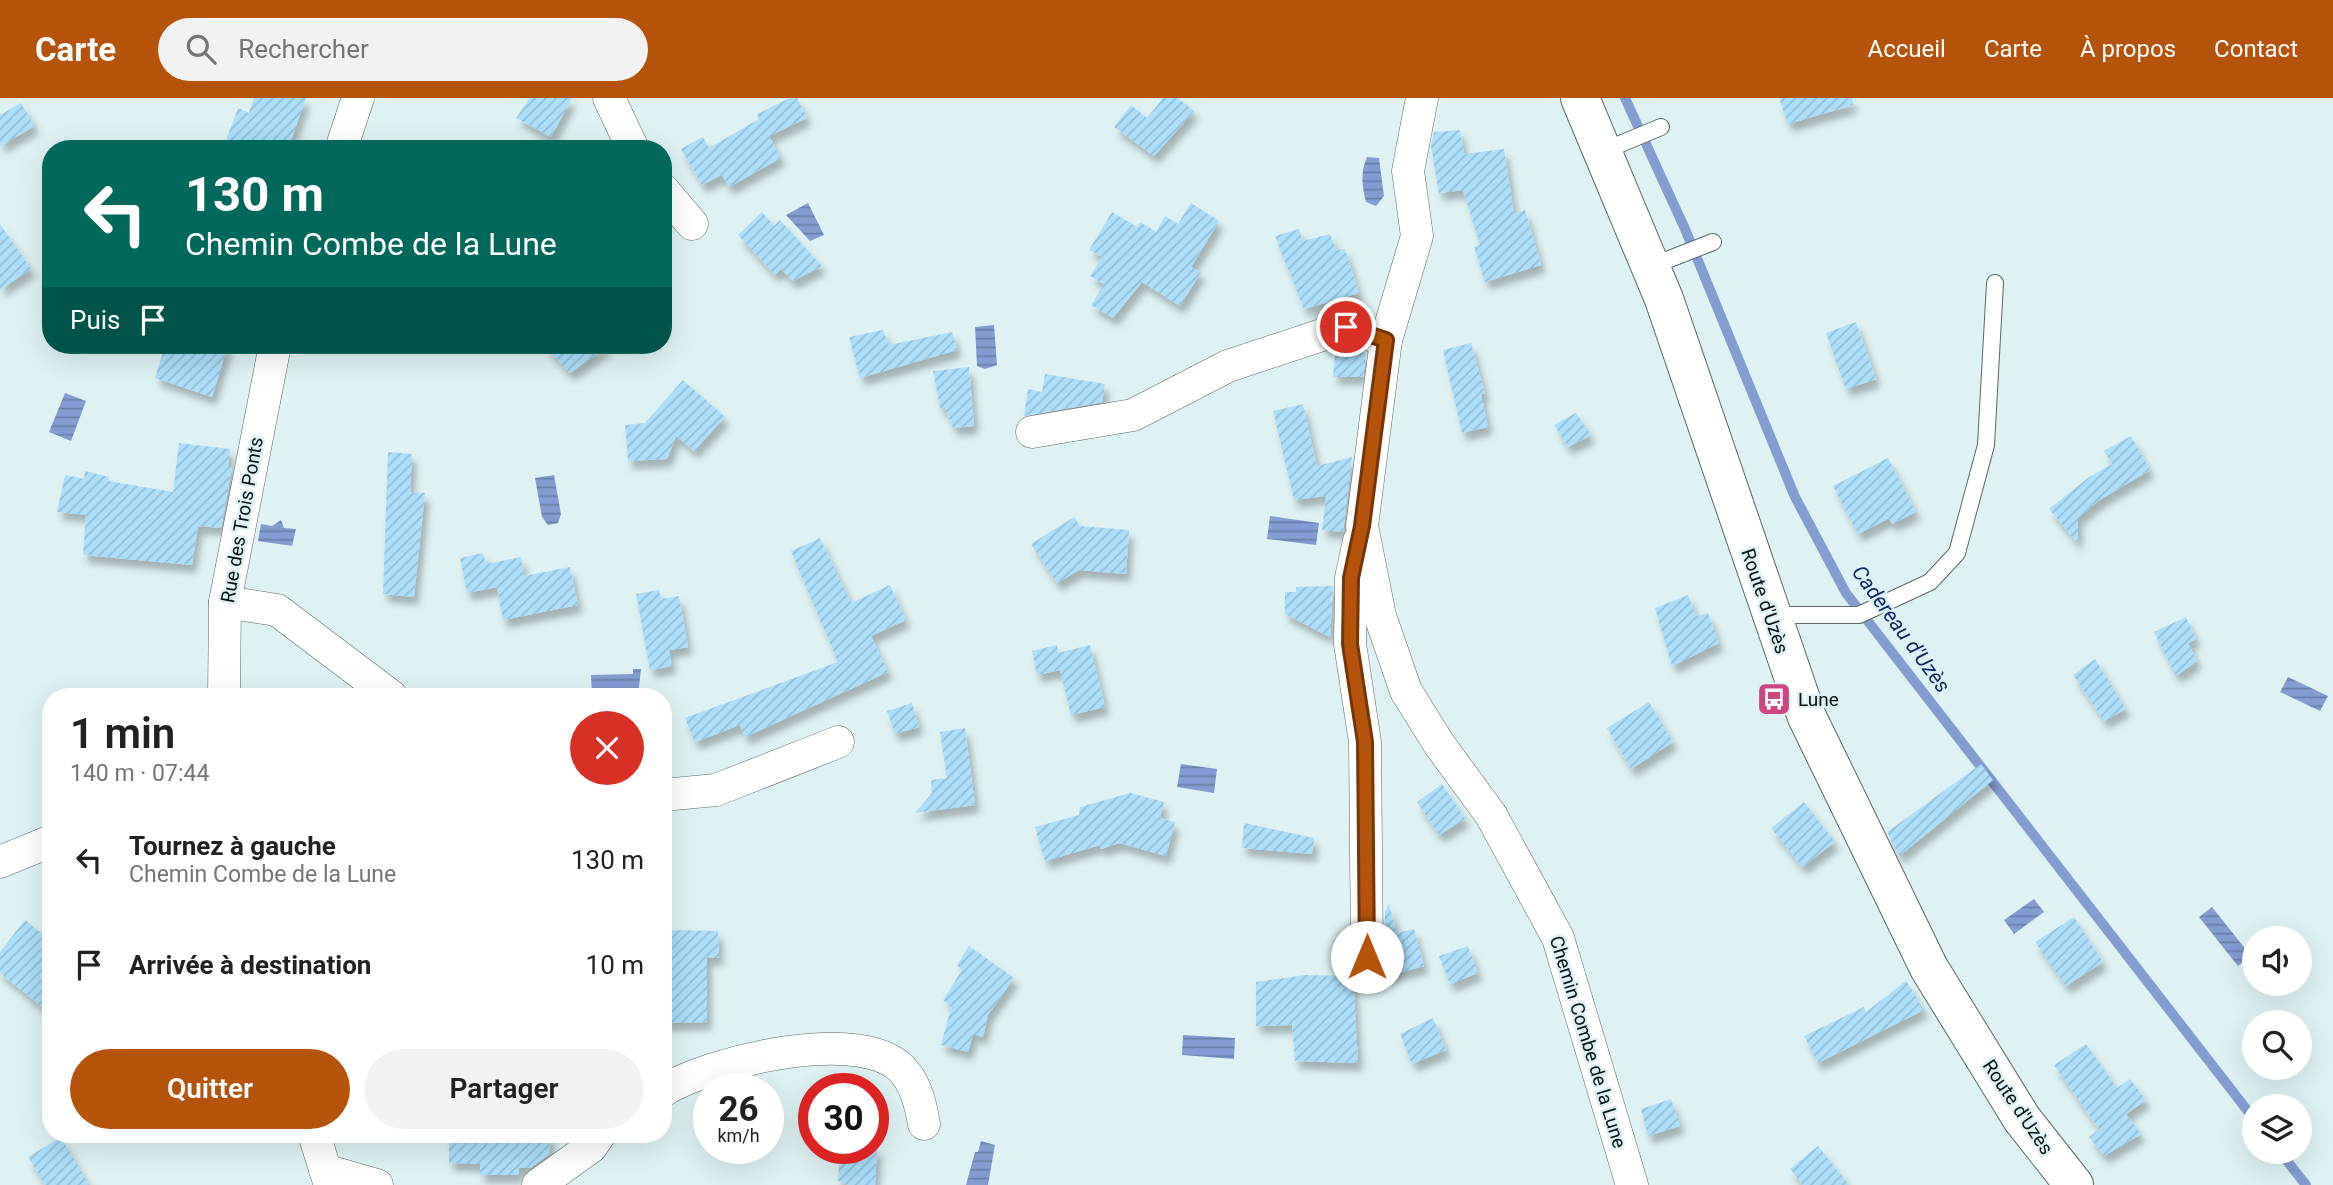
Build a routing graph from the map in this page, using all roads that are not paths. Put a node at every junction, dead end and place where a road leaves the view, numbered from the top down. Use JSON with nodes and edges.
{"nodes":[{"id":1,"x":358,"y":98,"type":"edge"},
{"id":2,"x":609,"y":98,"type":"edge"},
{"id":3,"x":1422,"y":98,"type":"edge"},
{"id":4,"x":1580,"y":98,"type":"edge"},
{"id":5,"x":1661,"y":127,"type":"dead end"},
{"id":6,"x":344,"y":140,"type":"edge"},
{"id":7,"x":629,"y":140,"type":"edge"},
{"id":8,"x":1613,"y":147,"type":"junction"},
{"id":9,"x":672,"y":201,"type":"edge"},
{"id":10,"x":692,"y":224,"type":"dead end"},
{"id":11,"x":1713,"y":242,"type":"dead end"},
{"id":12,"x":1662,"y":262,"type":"junction"},
{"id":13,"x":1995,"y":283,"type":"dead end"},
{"id":14,"x":1386,"y":340,"type":"junction"},
{"id":15,"x":273,"y":354,"type":"edge"},
{"id":16,"x":1032,"y":432,"type":"dead end"},
{"id":17,"x":1362,"y":526,"type":"junction"},
{"id":18,"x":225,"y":602,"type":"junction"},
{"id":19,"x":1770,"y":615,"type":"junction"},
{"id":20,"x":224,"y":688,"type":"edge"},
{"id":21,"x":380,"y":688,"type":"edge"},
{"id":22,"x":838,"y":742,"type":"dead end"},
{"id":23,"x":672,"y":793,"type":"edge"},
{"id":24,"x":42,"y":845,"type":"edge"},
{"id":25,"x":0,"y":862,"type":"edge"},
{"id":26,"x":1367,"y":957,"type":"dead end"},
{"id":27,"x":672,"y":1085,"type":"edge"},
{"id":28,"x":924,"y":1124,"type":"dead end"},
{"id":29,"x":317,"y":1143,"type":"edge"},
{"id":30,"x":594,"y":1143,"type":"edge"},
{"id":31,"x":327,"y":1177,"type":"edge"},
{"id":32,"x":377,"y":1185,"type":"edge"},
{"id":33,"x":538,"y":1185,"type":"edge"},
{"id":34,"x":1632,"y":1185,"type":"edge"},
{"id":35,"x":2074,"y":1185,"type":"edge"}],
"edges":[{"from":1,"to":6,"type":"street"},
{"from":2,"to":7,"type":"street"},
{"from":3,"to":14,"type":"street","name":"Chemin Combe de la Lune"},
{"from":4,"to":8,"type":"main road","name":"Route d'Uzès"},
{"from":5,"to":8,"type":"lane"},
{"from":8,"to":12,"type":"main road","name":"Route d'Uzès"},
{"from":9,"to":10,"type":"street"},
{"from":11,"to":12,"type":"lane"},
{"from":12,"to":19,"type":"main road","name":"Route d'Uzès"},
{"from":13,"to":19,"type":"lane"},
{"from":14,"to":16,"type":"street"},
{"from":14,"to":17,"type":"street","name":"Chemin Combe de la Lune"},
{"from":15,"to":18,"type":"street","name":"Rue des Trois Ponts"},
{"from":17,"to":26,"type":"street","name":"Chemin Combe de la Lune"},
{"from":17,"to":34,"type":"street","name":"Chemin Combe de la Lune"},
{"from":18,"to":20,"type":"street","name":"Rue des Trois Ponts"},
{"from":18,"to":21,"type":"street"},
{"from":19,"to":35,"type":"main road","name":"Route d'Uzès"},
{"from":22,"to":23,"type":"street"},
{"from":24,"to":25,"type":"street"},
{"from":27,"to":28,"type":"street"},
{"from":29,"to":31,"type":"street"},
{"from":30,"to":33,"type":"street"},
{"from":31,"to":32,"type":"street"}]}
